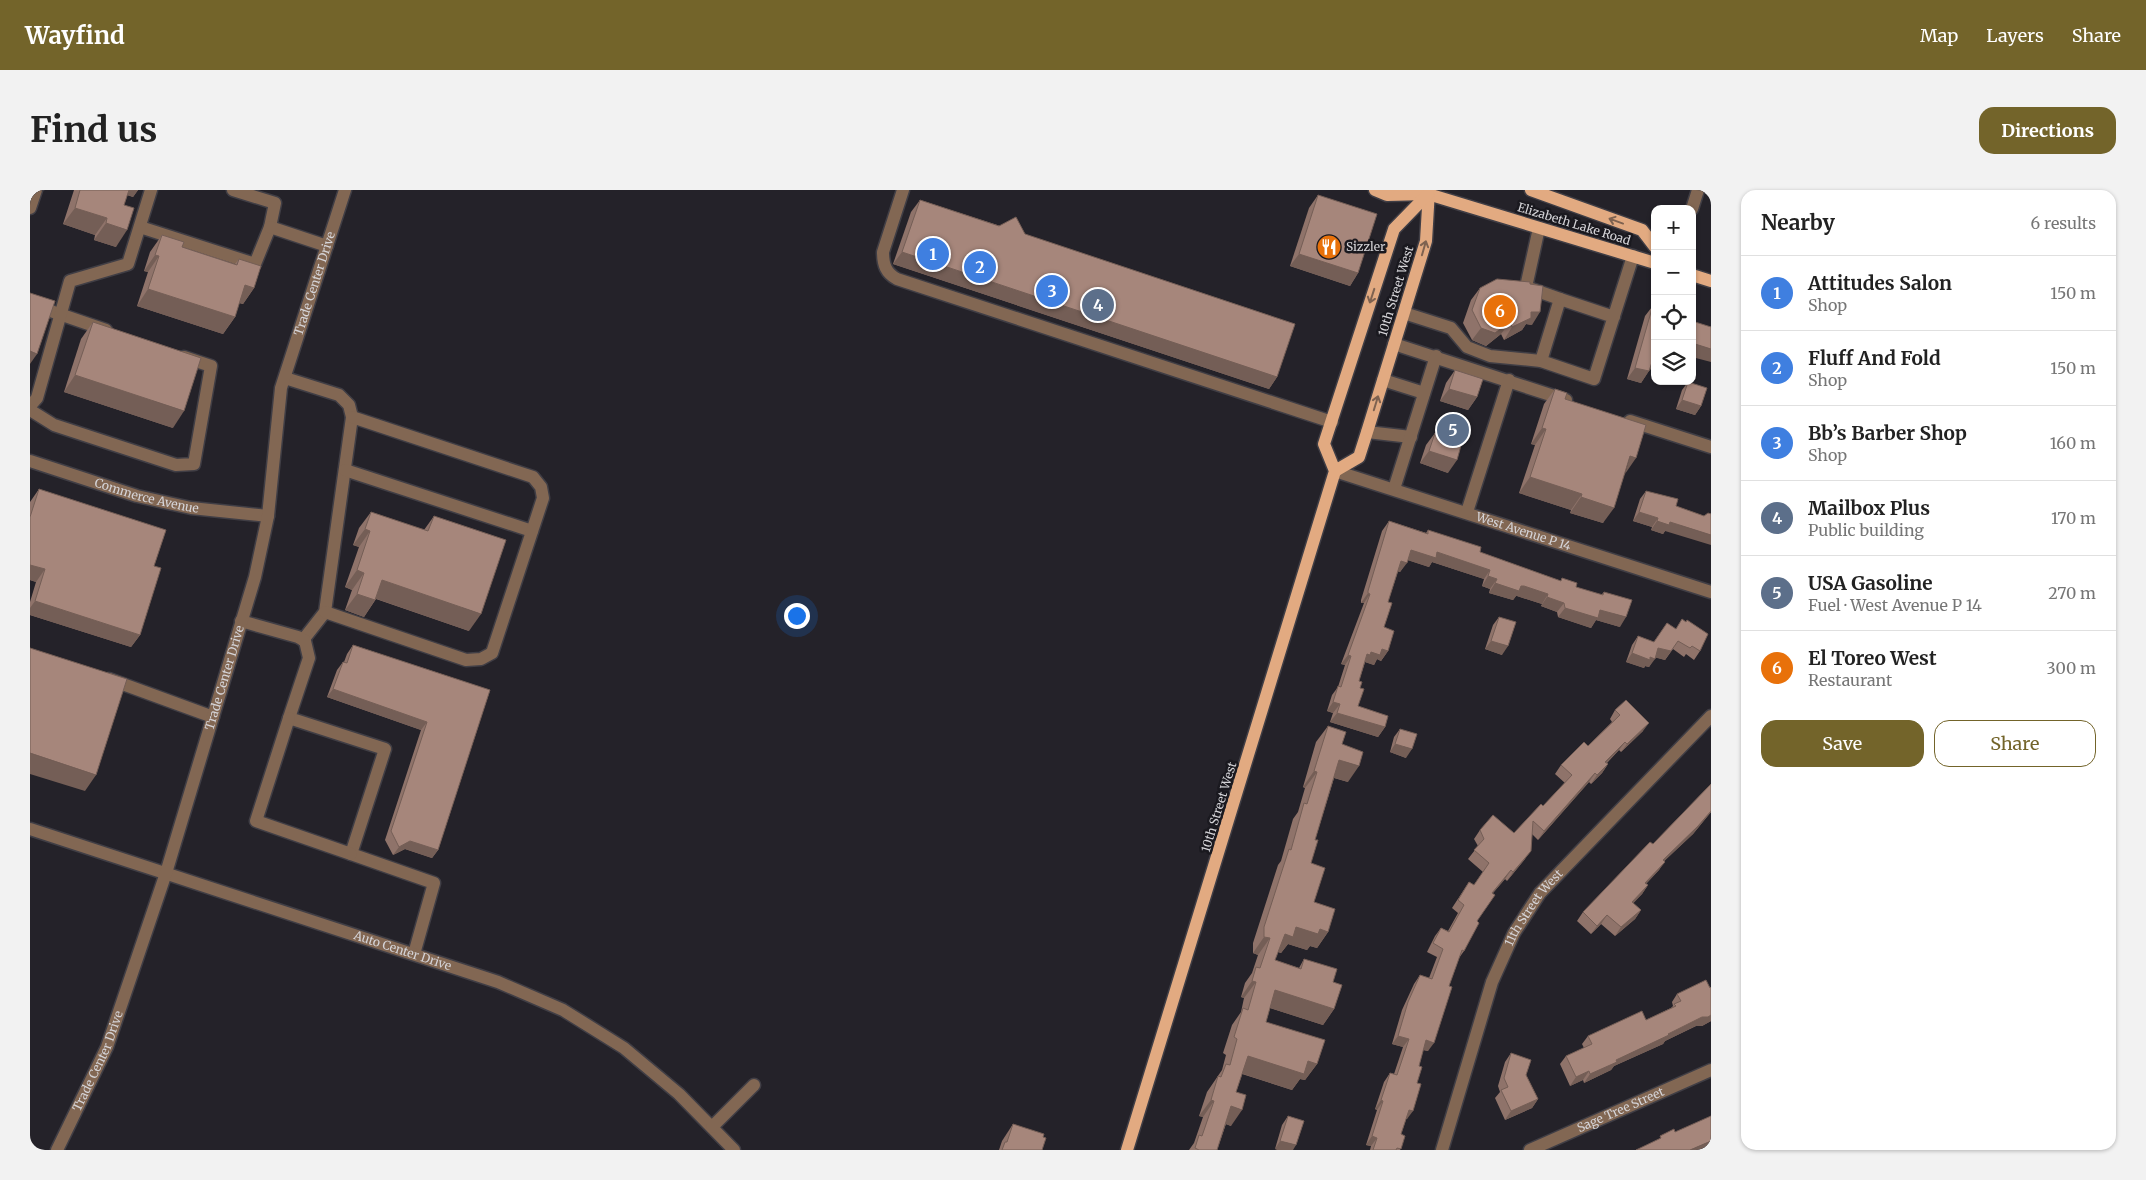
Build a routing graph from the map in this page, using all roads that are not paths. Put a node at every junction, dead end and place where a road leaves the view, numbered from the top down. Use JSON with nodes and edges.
{"nodes":[{"id":1,"x":36,"y":190,"type":"edge"},
{"id":2,"x":151,"y":190,"type":"edge"},
{"id":3,"x":232,"y":190,"type":"edge"},
{"id":4,"x":345,"y":190,"type":"edge"},
{"id":5,"x":904,"y":190,"type":"edge"},
{"id":6,"x":1375,"y":190,"type":"edge"},
{"id":7,"x":1531,"y":190,"type":"edge"},
{"id":8,"x":1698,"y":190,"type":"edge"},
{"id":9,"x":1426,"y":191,"type":"edge"},
{"id":10,"x":1693,"y":205,"type":"edge"},
{"id":11,"x":30,"y":208,"type":"edge"},
{"id":12,"x":140,"y":227,"type":"junction"},
{"id":13,"x":270,"y":227,"type":"junction"},
{"id":14,"x":1539,"y":228,"type":"junction"},
{"id":15,"x":1651,"y":242,"type":"edge"},
{"id":16,"x":327,"y":246,"type":"junction"},
{"id":17,"x":1633,"y":256,"type":"junction"},
{"id":18,"x":1651,"y":262,"type":"edge"},
{"id":19,"x":1696,"y":276,"type":"edge"},
{"id":20,"x":1711,"y":281,"type":"edge"},
{"id":21,"x":1560,"y":299,"type":"junction"},
{"id":22,"x":30,"y":304,"type":"edge"},
{"id":23,"x":1404,"y":313,"type":"junction"},
{"id":24,"x":61,"y":314,"type":"junction"},
{"id":25,"x":1614,"y":317,"type":"junction"},
{"id":26,"x":117,"y":334,"type":"edge"},
{"id":27,"x":1394,"y":344,"type":"junction"},
{"id":28,"x":174,"y":353,"type":"edge"},
{"id":29,"x":1436,"y":356,"type":"junction"},
{"id":30,"x":1541,"y":361,"type":"junction"},
{"id":31,"x":285,"y":378,"type":"junction"},
{"id":32,"x":1383,"y":380,"type":"junction"},
{"id":33,"x":1509,"y":380,"type":"junction"},
{"id":34,"x":1424,"y":393,"type":"junction"},
{"id":35,"x":1582,"y":405,"type":"edge"},
{"id":36,"x":30,"y":406,"type":"edge"},
{"id":37,"x":30,"y":410,"type":"edge"},
{"id":38,"x":352,"y":417,"type":"junction"},
{"id":39,"x":1619,"y":417,"type":"edge"},
{"id":40,"x":1332,"y":422,"type":"junction"},
{"id":41,"x":1367,"y":432,"type":"junction"},
{"id":42,"x":1410,"y":437,"type":"junction"},
{"id":43,"x":1711,"y":447,"type":"edge"},
{"id":44,"x":30,"y":461,"type":"edge"},
{"id":45,"x":345,"y":470,"type":"junction"},
{"id":46,"x":1335,"y":471,"type":"junction"},
{"id":47,"x":1394,"y":489,"type":"junction"},
{"id":48,"x":1467,"y":512,"type":"junction"},
{"id":49,"x":268,"y":516,"type":"junction"},
{"id":50,"x":532,"y":531,"type":"junction"},
{"id":51,"x":1711,"y":592,"type":"edge"},
{"id":52,"x":325,"y":612,"type":"junction"},
{"id":53,"x":242,"y":620,"type":"junction"},
{"id":54,"x":303,"y":640,"type":"junction"},
{"id":55,"x":93,"y":674,"type":"edge"},
{"id":56,"x":1711,"y":716,"type":"edge"},
{"id":57,"x":213,"y":717,"type":"junction"},
{"id":58,"x":289,"y":718,"type":"junction"},
{"id":59,"x":30,"y":829,"type":"edge"},
{"id":60,"x":351,"y":854,"type":"junction"},
{"id":61,"x":166,"y":874,"type":"junction"},
{"id":62,"x":414,"y":954,"type":"junction"},
{"id":63,"x":1711,"y":1070,"type":"edge"},
{"id":64,"x":754,"y":1086,"type":"dead end"},
{"id":65,"x":712,"y":1127,"type":"junction"},
{"id":66,"x":57,"y":1150,"type":"edge"},
{"id":67,"x":734,"y":1150,"type":"edge"},
{"id":68,"x":1127,"y":1150,"type":"edge"},
{"id":69,"x":1442,"y":1150,"type":"edge"},
{"id":70,"x":1530,"y":1150,"type":"edge"}],
"edges":[{"from":1,"to":11,"type":"street"},
{"from":2,"to":12,"type":"street"},
{"from":3,"to":13,"type":"street"},
{"from":4,"to":16,"type":"street","name":"Trade Center Drive"},
{"from":5,"to":40,"type":"street"},
{"from":6,"to":9,"type":"main road","name":"Elizabeth Lake Road"},
{"from":15,"to":7,"type":"main road","one_way":true},
{"from":8,"to":10,"type":"street"},
{"from":9,"to":14,"type":"main road","name":"Elizabeth Lake Road"},
{"from":23,"to":9,"type":"main road","name":"10th Street West","one_way":true},
{"from":9,"to":40,"type":"main road","name":"10th Street West","one_way":true},
{"from":12,"to":13,"type":"street"},
{"from":12,"to":24,"type":"street"},
{"from":13,"to":16,"type":"street"},
{"from":14,"to":17,"type":"main road","name":"Elizabeth Lake Road"},
{"from":14,"to":21,"type":"street"},
{"from":16,"to":31,"type":"street","name":"Trade Center Drive"},
{"from":17,"to":18,"type":"main road","name":"Elizabeth Lake Road"},
{"from":17,"to":25,"type":"street"},
{"from":19,"to":20,"type":"main road"},
{"from":21,"to":25,"type":"street"},
{"from":21,"to":30,"type":"street"},
{"from":22,"to":24,"type":"street"},
{"from":23,"to":27,"type":"main road","name":"10th Street West"},
{"from":23,"to":30,"type":"street"},
{"from":24,"to":26,"type":"street"},
{"from":24,"to":36,"type":"street"},
{"from":25,"to":30,"type":"street"},
{"from":27,"to":29,"type":"street"},
{"from":27,"to":32,"type":"main road","name":"10th Street West"},
{"from":28,"to":37,"type":"street"},
{"from":29,"to":33,"type":"street"},
{"from":29,"to":34,"type":"street"},
{"from":31,"to":38,"type":"street"},
{"from":31,"to":49,"type":"street","name":"Trade Center Drive"},
{"from":32,"to":34,"type":"street"},
{"from":41,"to":32,"type":"main road","name":"10th Street West","one_way":true},
{"from":33,"to":35,"type":"street"},
{"from":33,"to":48,"type":"street"},
{"from":34,"to":42,"type":"street"},
{"from":38,"to":45,"type":"street"},
{"from":38,"to":50,"type":"street"},
{"from":39,"to":43,"type":"street"},
{"from":40,"to":46,"type":"main road","name":"10th Street West"},
{"from":41,"to":42,"type":"street"},
{"from":41,"to":46,"type":"main road","name":"10th Street West"},
{"from":42,"to":47,"type":"street"},
{"from":44,"to":49,"type":"street","name":"Commerce Avenue"},
{"from":45,"to":50,"type":"street"},
{"from":45,"to":52,"type":"street"},
{"from":46,"to":47,"type":"street","name":"West Avenue P 14"},
{"from":46,"to":68,"type":"main road","name":"10th Street West"},
{"from":47,"to":48,"type":"street","name":"West Avenue P 14"},
{"from":48,"to":51,"type":"street","name":"West Avenue P 14"},
{"from":49,"to":53,"type":"street","name":"Trade Center Drive"},
{"from":50,"to":52,"type":"street"},
{"from":52,"to":54,"type":"street"},
{"from":53,"to":54,"type":"street"},
{"from":53,"to":57,"type":"street","name":"Trade Center Drive"},
{"from":54,"to":58,"type":"street"},
{"from":55,"to":57,"type":"street"},
{"from":56,"to":69,"type":"street","name":"11th Street West"},
{"from":57,"to":61,"type":"street","name":"Trade Center Drive"},
{"from":58,"to":60,"type":"street"},
{"from":58,"to":60,"type":"street"},
{"from":59,"to":61,"type":"street","name":"Auto Center Drive"},
{"from":60,"to":62,"type":"street"},
{"from":61,"to":62,"type":"street","name":"Auto Center Drive"},
{"from":61,"to":66,"type":"street","name":"Trade Center Drive"},
{"from":62,"to":65,"type":"street","name":"Auto Center Drive"},
{"from":63,"to":70,"type":"street","name":"Sage Tree Street"},
{"from":64,"to":65,"type":"street"},
{"from":65,"to":67,"type":"street","name":"Auto Center Drive"}]}
